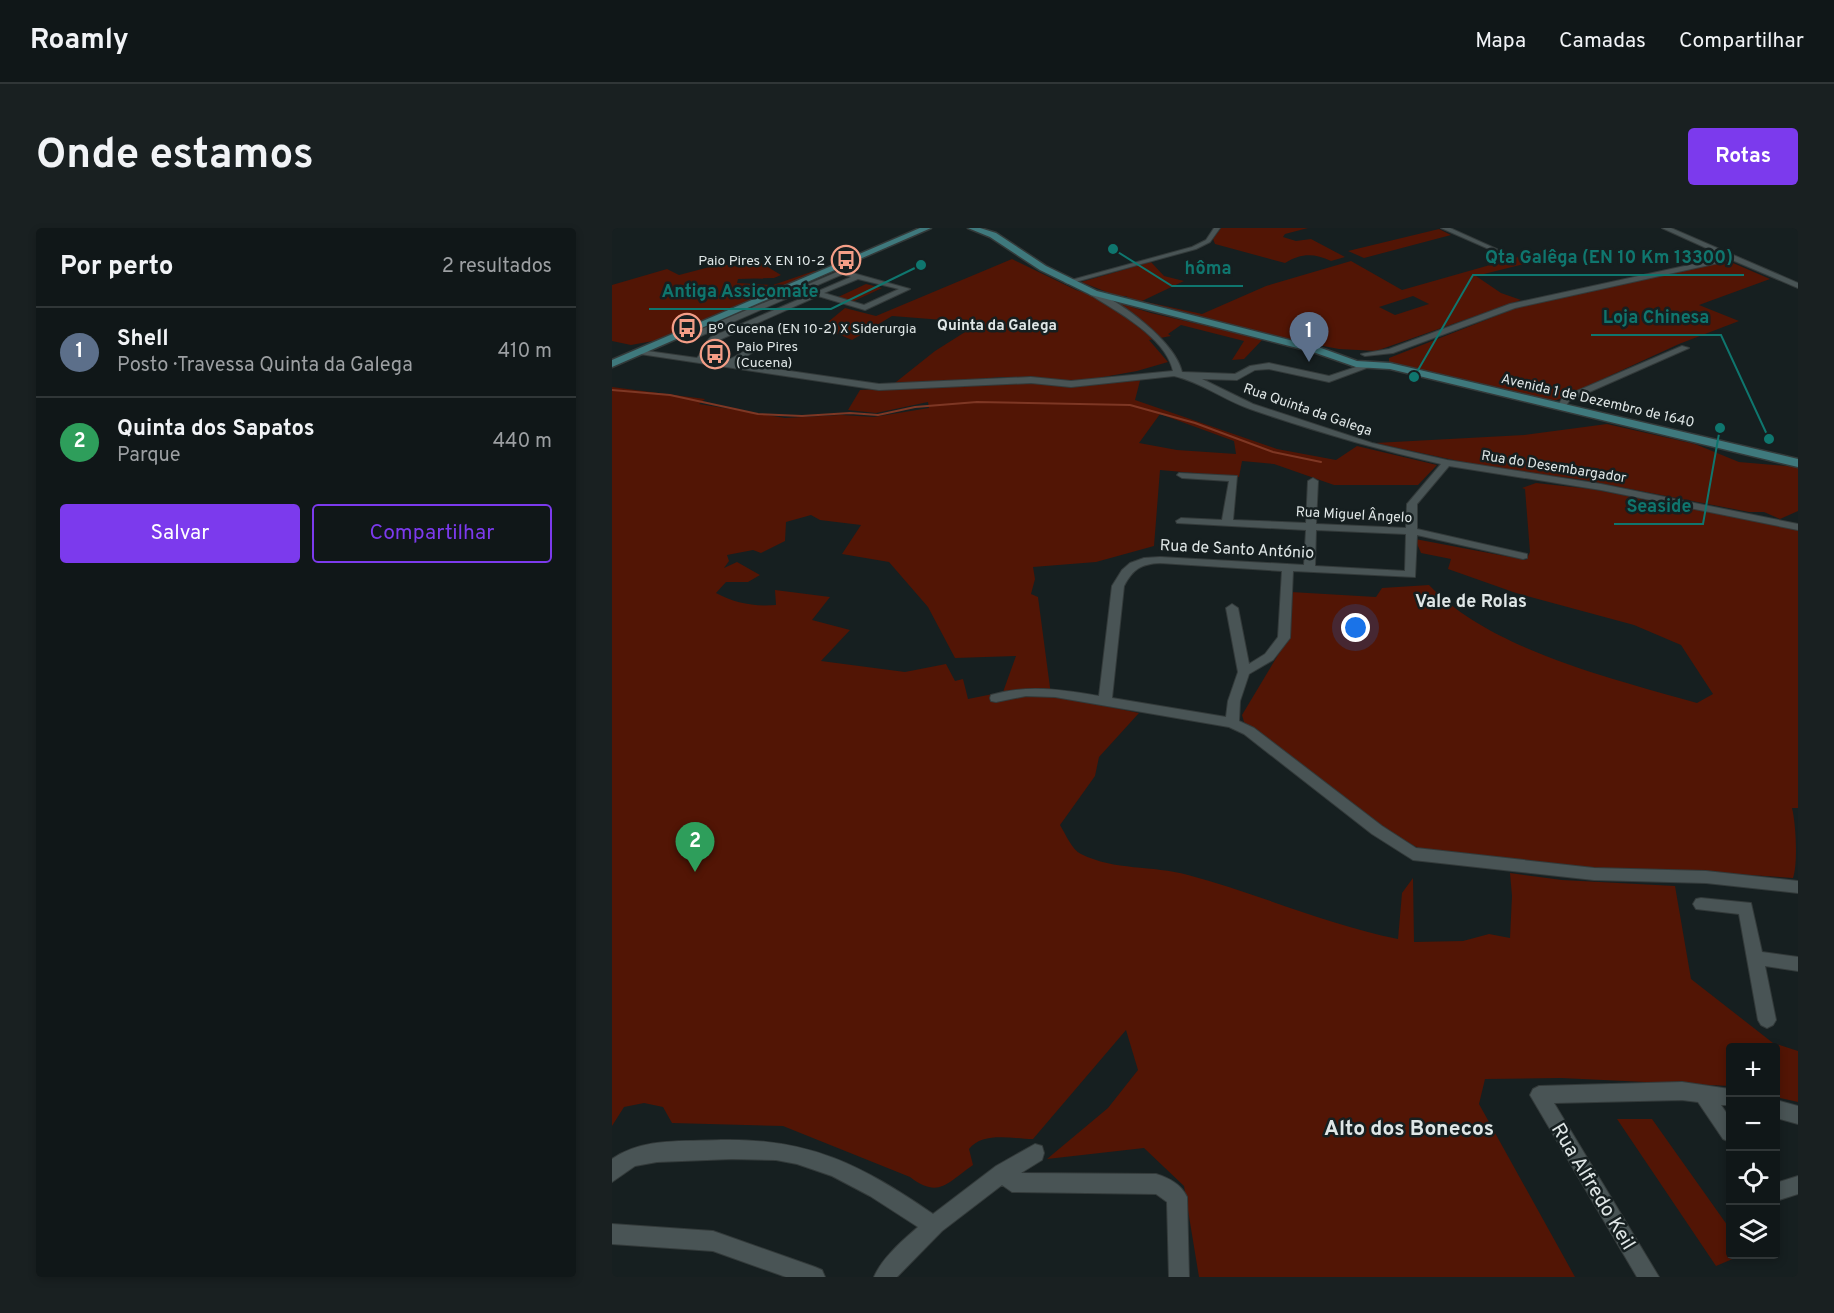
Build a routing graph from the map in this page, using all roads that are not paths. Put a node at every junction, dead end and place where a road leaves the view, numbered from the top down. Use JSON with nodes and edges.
{"nodes":[{"id":1,"x":927,"y":228,"type":"edge"},
{"id":2,"x":939,"y":228,"type":"edge"},
{"id":3,"x":972,"y":228,"type":"edge"},
{"id":4,"x":984,"y":228,"type":"edge"},
{"id":5,"x":1217,"y":228,"type":"edge"},
{"id":6,"x":1444,"y":228,"type":"edge"},
{"id":7,"x":1665,"y":228,"type":"edge"},
{"id":8,"x":914,"y":234,"type":"junction"},
{"id":9,"x":1019,"y":253,"type":"junction"},
{"id":10,"x":1509,"y":256,"type":"dead end"},
{"id":11,"x":1731,"y":258,"type":"junction"},
{"id":12,"x":858,"y":276,"type":"junction"},
{"id":13,"x":1068,"y":282,"type":"junction"},
{"id":14,"x":1798,"y":286,"type":"edge"},
{"id":15,"x":1092,"y":292,"type":"junction"},
{"id":16,"x":818,"y":294,"type":"junction"},
{"id":17,"x":735,"y":318,"type":"junction"},
{"id":18,"x":751,"y":323,"type":"junction"},
{"id":19,"x":693,"y":336,"type":"dead end"},
{"id":20,"x":759,"y":345,"type":"dead end"},
{"id":21,"x":1685,"y":348,"type":"dead end"},
{"id":22,"x":1390,"y":351,"type":"junction"},
{"id":23,"x":640,"y":352,"type":"junction"},
{"id":24,"x":700,"y":359,"type":"junction"},
{"id":25,"x":1352,"y":360,"type":"junction"},
{"id":26,"x":1374,"y":363,"type":"junction"},
{"id":27,"x":612,"y":364,"type":"edge"},
{"id":28,"x":728,"y":364,"type":"junction"},
{"id":29,"x":1178,"y":374,"type":"junction"},
{"id":30,"x":1189,"y":376,"type":"junction"},
{"id":31,"x":1561,"y":407,"type":"junction"},
{"id":32,"x":1447,"y":463,"type":"junction"},
{"id":33,"x":1798,"y":463,"type":"edge"},
{"id":34,"x":1182,"y":475,"type":"dead end"},
{"id":35,"x":1313,"y":481,"type":"dead end"},
{"id":36,"x":1181,"y":521,"type":"dead end"},
{"id":37,"x":1227,"y":523,"type":"junction"},
{"id":38,"x":1311,"y":527,"type":"junction"},
{"id":39,"x":1798,"y":527,"type":"edge"},
{"id":40,"x":1412,"y":531,"type":"junction"},
{"id":41,"x":1523,"y":555,"type":"dead end"},
{"id":42,"x":1288,"y":567,"type":"junction"},
{"id":43,"x":1309,"y":569,"type":"junction"},
{"id":44,"x":1232,"y":608,"type":"dead end"},
{"id":45,"x":1244,"y":672,"type":"junction"},
{"id":46,"x":996,"y":698,"type":"dead end"},
{"id":47,"x":1106,"y":702,"type":"junction"},
{"id":48,"x":1232,"y":723,"type":"junction"},
{"id":49,"x":1798,"y":887,"type":"edge"},
{"id":50,"x":1701,"y":904,"type":"dead end"},
{"id":51,"x":1756,"y":958,"type":"junction"},
{"id":52,"x":1798,"y":964,"type":"edge"},
{"id":53,"x":1767,"y":1020,"type":"dead end"},
{"id":54,"x":1703,"y":1093,"type":"junction"},
{"id":55,"x":1726,"y":1096,"type":"edge"},
{"id":56,"x":1780,"y":1110,"type":"edge"},
{"id":57,"x":1798,"y":1115,"type":"edge"},
{"id":58,"x":1726,"y":1126,"type":"edge"},
{"id":59,"x":1035,"y":1153,"type":"dead end"},
{"id":60,"x":612,"y":1172,"type":"edge"},
{"id":61,"x":1003,"y":1173,"type":"junction"},
{"id":62,"x":1797,"y":1185,"type":"edge"},
{"id":63,"x":1780,"y":1191,"type":"edge"},
{"id":64,"x":932,"y":1225,"type":"junction"},
{"id":65,"x":612,"y":1234,"type":"edge"},
{"id":66,"x":814,"y":1277,"type":"edge"},
{"id":67,"x":884,"y":1277,"type":"edge"},
{"id":68,"x":1179,"y":1277,"type":"edge"},
{"id":69,"x":1649,"y":1277,"type":"edge"}],
"edges":[{"from":1,"to":8,"type":"main road"},
{"from":2,"to":8,"type":"main road"},
{"from":3,"to":9,"type":"main road"},
{"from":4,"to":9,"type":"main road"},
{"from":5,"to":13,"type":"street"},
{"from":6,"to":10,"type":"street"},
{"from":7,"to":11,"type":"street"},
{"from":8,"to":23,"type":"main road"},
{"from":9,"to":13,"type":"main road"},
{"from":11,"to":14,"type":"street"},
{"from":11,"to":22,"type":"street"},
{"from":12,"to":16,"type":"street"},
{"from":12,"to":16,"type":"street"},
{"from":12,"to":17,"type":"street"},
{"from":13,"to":15,"type":"main road"},
{"from":15,"to":25,"type":"main road"},
{"from":15,"to":29,"type":"street"},
{"from":16,"to":18,"type":"street"},
{"from":17,"to":18,"type":"street"},
{"from":17,"to":19,"type":"street"},
{"from":18,"to":24,"type":"street"},
{"from":20,"to":28,"type":"street"},
{"from":21,"to":31,"type":"street"},
{"from":22,"to":25,"type":"street"},
{"from":22,"to":26,"type":"street"},
{"from":23,"to":24,"type":"street","name":"Rua Quinta da Galega"},
{"from":23,"to":27,"type":"main road"},
{"from":24,"to":28,"type":"street","name":"Rua Quinta da Galega"},
{"from":25,"to":26,"type":"main road"},
{"from":25,"to":26,"type":"main road"},
{"from":25,"to":30,"type":"street"},
{"from":26,"to":31,"type":"main road","name":"Avenida 1 de Dezembro de 1640"},
{"from":28,"to":29,"type":"street","name":"Rua Quinta da Galega"},
{"from":29,"to":30,"type":"street","name":"Rua Quinta da Galega"},
{"from":30,"to":32,"type":"street","name":"Rua Quinta da Galega"},
{"from":31,"to":33,"type":"main road","name":"Avenida 1 de Dezembro de 1640"},
{"from":32,"to":39,"type":"street","name":"Rua do Desembargador"},
{"from":32,"to":40,"type":"street"},
{"from":34,"to":37,"type":"street"},
{"from":35,"to":38,"type":"street"},
{"from":36,"to":37,"type":"street","name":"Rua Miguel Ângelo"},
{"from":37,"to":38,"type":"street","name":"Rua Miguel Ângelo"},
{"from":38,"to":40,"type":"street","name":"Rua Miguel Ângelo"},
{"from":38,"to":43,"type":"street"},
{"from":40,"to":41,"type":"street","name":"Rua Miguel Ângelo"},
{"from":40,"to":43,"type":"street","name":"Rua de Santo António"},
{"from":42,"to":43,"type":"street","name":"Rua de Santo António"},
{"from":42,"to":45,"type":"street"},
{"from":42,"to":47,"type":"street","name":"Rua de Santo António"},
{"from":44,"to":45,"type":"street"},
{"from":45,"to":48,"type":"street"},
{"from":46,"to":47,"type":"street"},
{"from":47,"to":48,"type":"street"},
{"from":48,"to":49,"type":"street"},
{"from":50,"to":51,"type":"street"},
{"from":51,"to":52,"type":"street"},
{"from":51,"to":53,"type":"street"},
{"from":54,"to":55,"type":"street"},
{"from":54,"to":58,"type":"street"},
{"from":54,"to":69,"type":"street","name":"Rua Alfredo Keil"},
{"from":56,"to":57,"type":"street"},
{"from":59,"to":61,"type":"street"},
{"from":60,"to":64,"type":"street"},
{"from":61,"to":64,"type":"street"},
{"from":61,"to":68,"type":"street"},
{"from":62,"to":63,"type":"street"},
{"from":64,"to":67,"type":"street"},
{"from":65,"to":66,"type":"street"}]}
